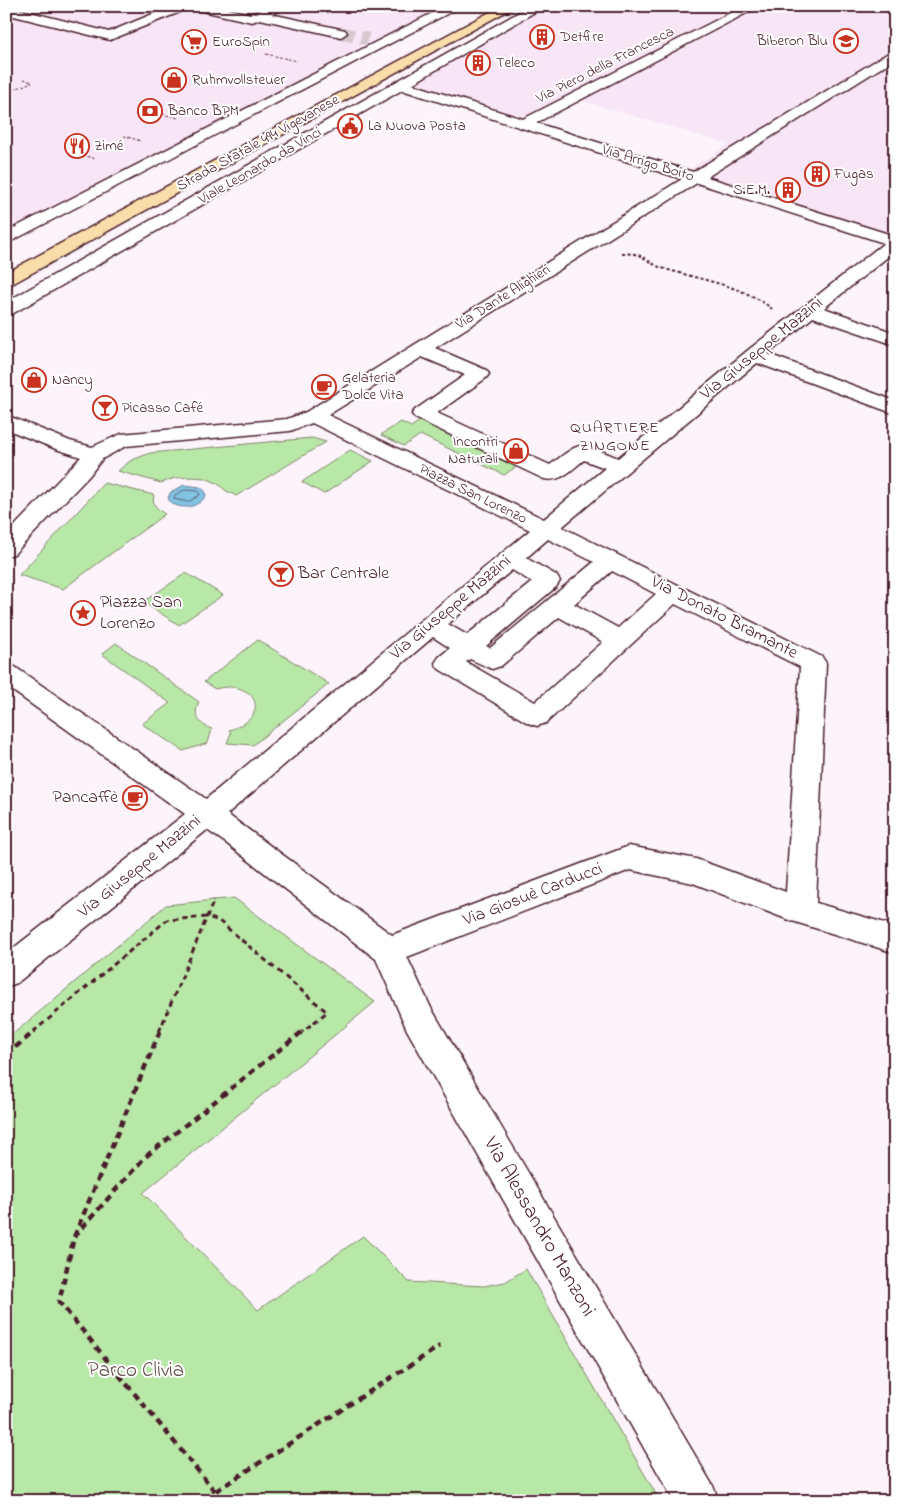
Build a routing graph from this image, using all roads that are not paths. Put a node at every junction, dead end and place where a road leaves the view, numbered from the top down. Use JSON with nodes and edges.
{"nodes":[{"id":1,"x":166,"y":6,"type":"edge"},
{"id":2,"x":204,"y":6,"type":"edge"},
{"id":3,"x":279,"y":6,"type":"edge"},
{"id":4,"x":490,"y":6,"type":"edge"},
{"id":5,"x":510,"y":6,"type":"edge"},
{"id":6,"x":539,"y":6,"type":"edge"},
{"id":7,"x":754,"y":6,"type":"edge"},
{"id":8,"x":428,"y":8,"type":"dead end"},
{"id":9,"x":451,"y":9,"type":"edge"},
{"id":10,"x":6,"y":10,"type":"edge"},
{"id":11,"x":260,"y":15,"type":"junction"},
{"id":12,"x":6,"y":17,"type":"edge"},
{"id":13,"x":341,"y":33,"type":"tunnel mouth"},
{"id":14,"x":76,"y":35,"type":"dead end"},
{"id":15,"x":368,"y":39,"type":"tunnel mouth"},
{"id":16,"x":386,"y":42,"type":"junction"},
{"id":17,"x":895,"y":53,"type":"edge"},
{"id":18,"x":400,"y":85,"type":"junction"},
{"id":19,"x":524,"y":124,"type":"junction"},
{"id":20,"x":693,"y":178,"type":"junction"},
{"id":21,"x":6,"y":239,"type":"edge"},
{"id":22,"x":895,"y":241,"type":"edge"},
{"id":23,"x":33,"y":249,"type":"dead end"},
{"id":24,"x":6,"y":280,"type":"edge"},
{"id":25,"x":819,"y":297,"type":"junction"},
{"id":26,"x":6,"y":310,"type":"edge"},
{"id":27,"x":895,"y":338,"type":"edge"},
{"id":28,"x":420,"y":349,"type":"junction"},
{"id":29,"x":754,"y":355,"type":"junction"},
{"id":30,"x":895,"y":408,"type":"edge"},
{"id":31,"x":313,"y":416,"type":"junction"},
{"id":32,"x":6,"y":421,"type":"edge"},
{"id":33,"x":94,"y":454,"type":"junction"},
{"id":34,"x":621,"y":467,"type":"junction"},
{"id":35,"x":547,"y":529,"type":"junction"},
{"id":36,"x":6,"y":549,"type":"edge"},
{"id":37,"x":510,"y":559,"type":"junction"},
{"id":38,"x":610,"y":561,"type":"junction"},
{"id":39,"x":673,"y":592,"type":"junction"},
{"id":40,"x":558,"y":606,"type":"junction"},
{"id":41,"x":431,"y":624,"type":"junction"},
{"id":42,"x":620,"y":640,"type":"junction"},
{"id":43,"x":468,"y":646,"type":"junction"},
{"id":44,"x":492,"y":660,"type":"junction"},
{"id":45,"x":6,"y":673,"type":"edge"},
{"id":46,"x":473,"y":678,"type":"junction"},
{"id":47,"x":206,"y":815,"type":"junction"},
{"id":48,"x":800,"y":911,"type":"junction"},
{"id":49,"x":895,"y":940,"type":"edge"},
{"id":50,"x":388,"y":950,"type":"junction"},
{"id":51,"x":6,"y":973,"type":"edge"},
{"id":52,"x":698,"y":1501,"type":"edge"}],
"edges":[{"from":1,"to":10,"type":"street"},
{"from":2,"to":11,"type":"street"},
{"from":3,"to":11,"type":"street"},
{"from":4,"to":23,"type":"main road","name":"Strada Statale 494 Vigevanese"},
{"from":5,"to":24,"type":"main road","name":"Strada Statale 494 Vigevanese"},
{"from":6,"to":18,"type":"street","name":"Viale Leonardo da Vinci"},
{"from":7,"to":19,"type":"street","name":"Via Piero della Francesca"},
{"from":8,"to":9,"type":"street"},
{"from":9,"to":16,"type":"street"},
{"from":11,"to":13,"type":"street"},
{"from":12,"to":14,"type":"street"},
{"from":15,"to":16,"type":"street"},
{"from":16,"to":21,"type":"street"},
{"from":17,"to":20,"type":"street","name":"Via Dante Alighieri"},
{"from":18,"to":19,"type":"street","name":"Via Arrigo Boito"},
{"from":18,"to":26,"type":"street","name":"Viale Leonardo da Vinci"},
{"from":19,"to":20,"type":"street","name":"Via Arrigo Boito"},
{"from":20,"to":22,"type":"street","name":"Via Arrigo Boito"},
{"from":20,"to":28,"type":"street","name":"Via Dante Alighieri"},
{"from":22,"to":25,"type":"street","name":"Via Giuseppe Mazzini"},
{"from":25,"to":27,"type":"street"},
{"from":25,"to":29,"type":"street","name":"Via Giuseppe Mazzini"},
{"from":28,"to":31,"type":"street","name":"Via Dante Alighieri"},
{"from":28,"to":34,"type":"street"},
{"from":29,"to":30,"type":"street"},
{"from":29,"to":34,"type":"street","name":"Via Giuseppe Mazzini"},
{"from":31,"to":33,"type":"street"},
{"from":31,"to":35,"type":"street","name":"Piazza San Lorenzo"},
{"from":32,"to":33,"type":"street"},
{"from":33,"to":36,"type":"street"},
{"from":34,"to":35,"type":"street","name":"Via Giuseppe Mazzini"},
{"from":35,"to":37,"type":"street","name":"Via Giuseppe Mazzini"},
{"from":35,"to":38,"type":"street","name":"Via Donato Bramante"},
{"from":37,"to":41,"type":"street","name":"Via Giuseppe Mazzini"},
{"from":37,"to":43,"type":"street"},
{"from":38,"to":39,"type":"street","name":"Via Donato Bramante"},
{"from":38,"to":40,"type":"street"},
{"from":39,"to":42,"type":"street"},
{"from":39,"to":48,"type":"street","name":"Via Donato Bramante"},
{"from":40,"to":42,"type":"street"},
{"from":40,"to":44,"type":"street"},
{"from":41,"to":43,"type":"street"},
{"from":41,"to":47,"type":"street","name":"Via Giuseppe Mazzini"},
{"from":42,"to":46,"type":"street"},
{"from":43,"to":44,"type":"street"},
{"from":43,"to":46,"type":"street"},
{"from":44,"to":46,"type":"street"},
{"from":45,"to":47,"type":"street"},
{"from":47,"to":50,"type":"street"},
{"from":47,"to":51,"type":"street","name":"Via Giuseppe Mazzini"},
{"from":48,"to":49,"type":"street","name":"Via Giosuè Carducci"},
{"from":48,"to":50,"type":"street","name":"Via Giosuè Carducci"},
{"from":50,"to":52,"type":"street","name":"Via Alessandro Manzoni"}]}
